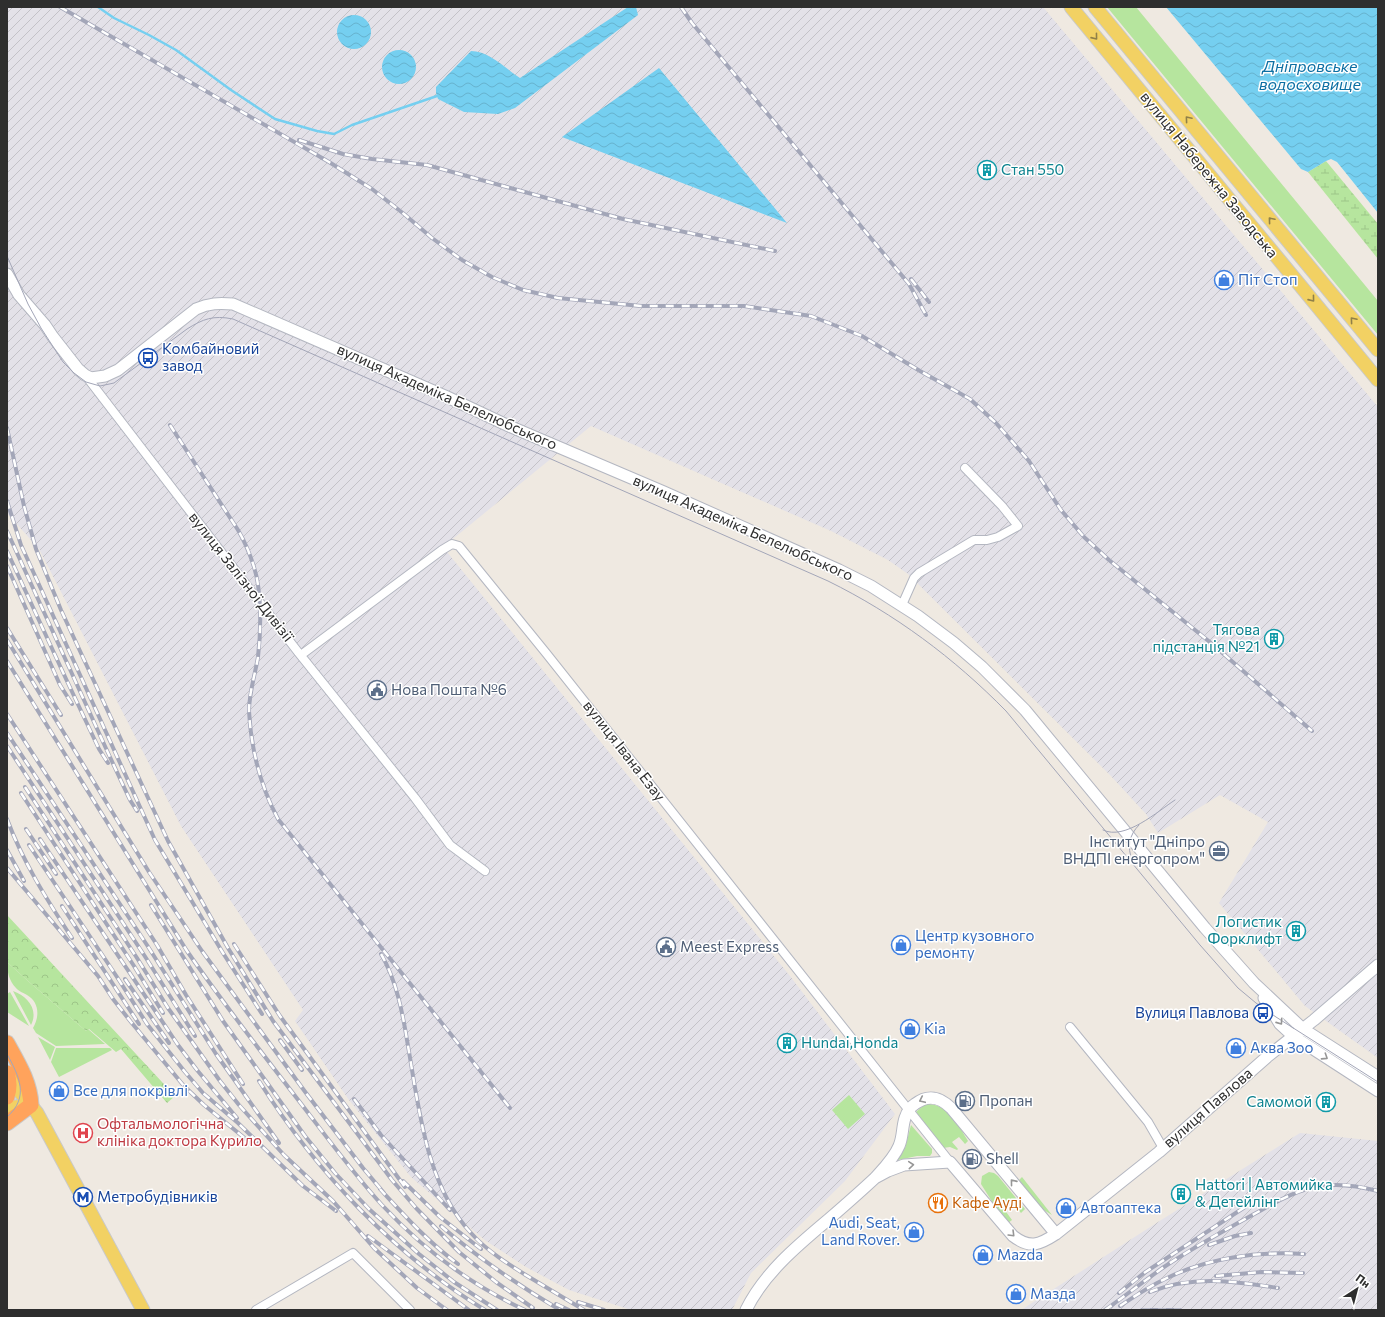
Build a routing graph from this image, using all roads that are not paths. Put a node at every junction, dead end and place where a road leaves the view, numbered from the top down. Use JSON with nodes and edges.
{"nodes":[{"id":1,"x":1071,"y":7,"type":"edge"},
{"id":2,"x":1095,"y":7,"type":"edge"},
{"id":3,"x":7,"y":274,"type":"edge"},
{"id":4,"x":1378,"y":350,"type":"edge"},
{"id":5,"x":85,"y":375,"type":"junction"},
{"id":6,"x":1378,"y":380,"type":"edge"},
{"id":7,"x":965,"y":468,"type":"dead end"},
{"id":8,"x":902,"y":606,"type":"junction"},
{"id":9,"x":301,"y":655,"type":"junction"},
{"id":10,"x":485,"y":871,"type":"dead end"},
{"id":11,"x":1378,"y":965,"type":"edge"},
{"id":12,"x":1254,"y":983,"type":"junction"},
{"id":13,"x":1070,"y":1026,"type":"dead end"},
{"id":14,"x":1303,"y":1029,"type":"junction"},
{"id":15,"x":1293,"y":1036,"type":"junction"},
{"id":16,"x":7,"y":1042,"type":"edge"},
{"id":17,"x":7,"y":1073,"type":"edge"},
{"id":18,"x":1378,"y":1077,"type":"edge"},
{"id":19,"x":1378,"y":1091,"type":"edge"},
{"id":20,"x":7,"y":1097,"type":"edge"},
{"id":21,"x":30,"y":1105,"type":"junction"},
{"id":22,"x":7,"y":1108,"type":"edge"},
{"id":23,"x":908,"y":1110,"type":"junction"},
{"id":24,"x":7,"y":1123,"type":"edge"},
{"id":25,"x":1163,"y":1148,"type":"junction"},
{"id":26,"x":950,"y":1162,"type":"junction"},
{"id":27,"x":875,"y":1178,"type":"junction"},
{"id":28,"x":1056,"y":1234,"type":"junction"},
{"id":29,"x":143,"y":1310,"type":"edge"},
{"id":30,"x":256,"y":1310,"type":"edge"},
{"id":31,"x":410,"y":1310,"type":"edge"},
{"id":32,"x":746,"y":1310,"type":"edge"}],
"edges":[{"from":1,"to":6,"type":"main road","name":"вулиця Набережна Заводська","one_way":true},
{"from":4,"to":2,"type":"main road","name":"вулиця Набережна Заводська","one_way":true},
{"from":3,"to":5,"type":"street","name":"вулиця Залізної Дивізії"},
{"from":5,"to":8,"type":"street","name":"вулиця Академіка Белелюбського"},
{"from":5,"to":9,"type":"street","name":"вулиця Залізної Дивізії"},
{"from":7,"to":8,"type":"street"},
{"from":8,"to":12,"type":"street","name":"вулиця Академіка Белелюбського"},
{"from":9,"to":10,"type":"street","name":"вулиця Залізної Дивізії"},
{"from":9,"to":23,"type":"street","name":"вулиця Івана Езау"},
{"from":11,"to":14,"type":"street","name":"вулиця Павлова"},
{"from":12,"to":14,"type":"street","name":"вулиця Академіка Белелюбського"},
{"from":12,"to":15,"type":"street","name":"вулиця Академіка Белелюбського","one_way":true},
{"from":13,"to":25,"type":"street"},
{"from":14,"to":15,"type":"street","name":"вулиця Павлова"},
{"from":14,"to":18,"type":"street","name":"вулиця Академіка Белелюбського"},
{"from":15,"to":19,"type":"street","name":"вулиця Академіка Белелюбського","one_way":true},
{"from":15,"to":25,"type":"street","name":"вулиця Павлова"},
{"from":16,"to":21,"type":"highway"},
{"from":17,"to":20,"type":"highway"},
{"from":17,"to":21,"type":"main road"},
{"from":21,"to":22,"type":"main road"},
{"from":21,"to":24,"type":"highway"},
{"from":21,"to":29,"type":"main road"},
{"from":23,"to":26,"type":"street","name":"вулиця Івана Езау"},
{"from":23,"to":27,"type":"street"},
{"from":28,"to":23,"type":"street","one_way":true},
{"from":25,"to":28,"type":"street","name":"вулиця Павлова"},
{"from":27,"to":26,"type":"street","one_way":true},
{"from":26,"to":28,"type":"street","name":"вулиця Івана Езау","one_way":true},
{"from":27,"to":32,"type":"street"},
{"from":30,"to":31,"type":"street"}]}
